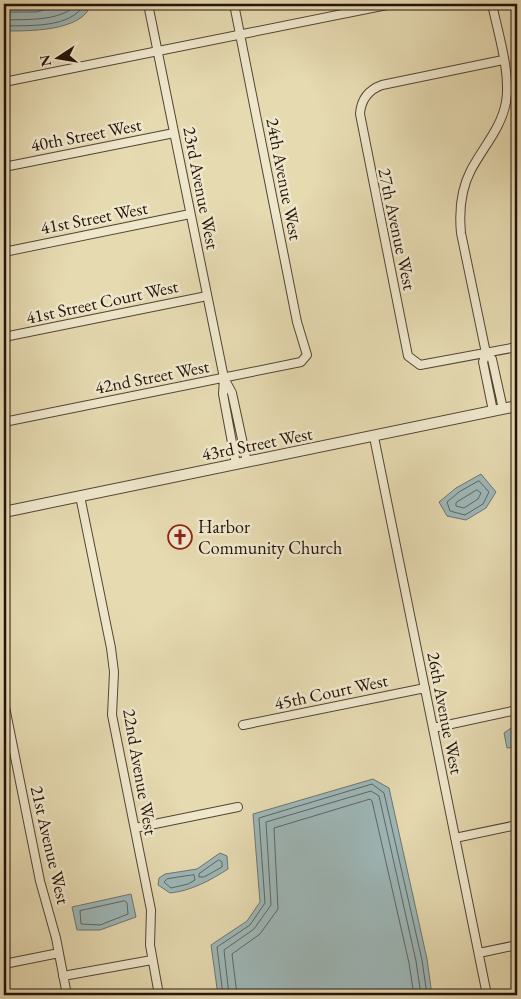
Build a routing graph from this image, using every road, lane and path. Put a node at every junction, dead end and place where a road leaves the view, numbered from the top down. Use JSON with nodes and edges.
{"nodes":[{"id":1,"x":148,"y":4,"type":"edge"},
{"id":2,"x":234,"y":4,"type":"edge"},
{"id":3,"x":392,"y":4,"type":"edge"},
{"id":4,"x":492,"y":4,"type":"edge"},
{"id":5,"x":240,"y":34,"type":"junction"},
{"id":6,"x":158,"y":51,"type":"junction"},
{"id":7,"x":503,"y":60,"type":"junction"},
{"id":8,"x":4,"y":82,"type":"edge"},
{"id":9,"x":174,"y":133,"type":"junction"},
{"id":10,"x":4,"y":167,"type":"edge"},
{"id":11,"x":190,"y":214,"type":"junction"},
{"id":12,"x":4,"y":252,"type":"edge"},
{"id":13,"x":207,"y":296,"type":"junction"},
{"id":14,"x":4,"y":337,"type":"edge"},
{"id":15,"x":517,"y":347,"type":"edge"},
{"id":16,"x":486,"y":353,"type":"junction"},
{"id":17,"x":304,"y":358,"type":"joint"},
{"id":18,"x":224,"y":378,"type":"junction"},
{"id":19,"x":517,"y":406,"type":"edge"},
{"id":20,"x":498,"y":410,"type":"junction"},
{"id":21,"x":4,"y":422,"type":"edge"},
{"id":22,"x":374,"y":437,"type":"junction"},
{"id":23,"x":242,"y":463,"type":"junction"},
{"id":24,"x":80,"y":496,"type":"junction"},
{"id":25,"x":4,"y":512,"type":"edge"},
{"id":26,"x":517,"y":612,"type":"edge"},
{"id":27,"x":517,"y":633,"type":"edge"},
{"id":28,"x":425,"y":688,"type":"junction"},
{"id":29,"x":4,"y":702,"type":"edge"},
{"id":30,"x":517,"y":710,"type":"edge"},
{"id":31,"x":243,"y":725,"type":"dead end"},
{"id":32,"x":433,"y":728,"type":"junction"},
{"id":33,"x":238,"y":807,"type":"dead end"},
{"id":34,"x":517,"y":825,"type":"edge"},
{"id":35,"x":135,"y":828,"type":"junction"},
{"id":36,"x":455,"y":838,"type":"junction"},
{"id":37,"x":517,"y":945,"type":"edge"},
{"id":38,"x":59,"y":953,"type":"junction"},
{"id":39,"x":479,"y":953,"type":"junction"},
{"id":40,"x":152,"y":960,"type":"junction"},
{"id":41,"x":4,"y":964,"type":"edge"},
{"id":42,"x":63,"y":976,"type":"junction"},
{"id":43,"x":67,"y":995,"type":"edge"},
{"id":44,"x":159,"y":995,"type":"edge"},
{"id":45,"x":487,"y":995,"type":"edge"}],
"edges":[{"from":1,"to":6,"type":"street","name":"23rd Avenue West"},
{"from":2,"to":5,"type":"street","name":"24th Avenue West"},
{"from":3,"to":5,"type":"street"},
{"from":4,"to":7,"type":"street"},
{"from":5,"to":6,"type":"street"},
{"from":5,"to":17,"type":"street","name":"24th Avenue West"},
{"from":6,"to":8,"type":"street"},
{"from":6,"to":9,"type":"street","name":"23rd Avenue West"},
{"from":7,"to":16,"type":"street"},
{"from":7,"to":16,"type":"street","name":"27th Avenue West"},
{"from":9,"to":10,"type":"street","name":"40th Street West"},
{"from":9,"to":11,"type":"street","name":"23rd Avenue West"},
{"from":11,"to":12,"type":"street","name":"41st Street West"},
{"from":11,"to":13,"type":"street","name":"23rd Avenue West"},
{"from":13,"to":14,"type":"street","name":"41st Street Court West"},
{"from":13,"to":18,"type":"street","name":"23rd Avenue West"},
{"from":15,"to":16,"type":"street"},
{"from":16,"to":20,"type":"street"},
{"from":17,"to":18,"type":"street","name":"42nd Street West"},
{"from":18,"to":21,"type":"street","name":"42nd Street West"},
{"from":18,"to":23,"type":"street","name":"23rd Avenue West"},
{"from":19,"to":20,"type":"street","name":"43rd Street West"},
{"from":20,"to":22,"type":"street","name":"43rd Street West"},
{"from":22,"to":23,"type":"street","name":"43rd Street West"},
{"from":22,"to":28,"type":"street","name":"26th Avenue West"},
{"from":23,"to":24,"type":"street","name":"43rd Street West"},
{"from":24,"to":25,"type":"street","name":"43rd Street West"},
{"from":24,"to":35,"type":"street","name":"22nd Avenue West"},
{"from":26,"to":27,"type":"street"},
{"from":28,"to":31,"type":"street","name":"45th Court West"},
{"from":28,"to":32,"type":"street","name":"26th Avenue West"},
{"from":29,"to":38,"type":"street","name":"21st Avenue West"},
{"from":30,"to":32,"type":"street"},
{"from":32,"to":36,"type":"street","name":"26th Avenue West"},
{"from":33,"to":35,"type":"street"},
{"from":34,"to":36,"type":"street"},
{"from":35,"to":40,"type":"street","name":"22nd Avenue West"},
{"from":36,"to":39,"type":"street","name":"26th Avenue West"},
{"from":37,"to":39,"type":"street"},
{"from":38,"to":41,"type":"street"},
{"from":38,"to":42,"type":"street","name":"21st Avenue West"},
{"from":39,"to":45,"type":"street","name":"26th Avenue West"},
{"from":40,"to":42,"type":"street"},
{"from":40,"to":44,"type":"street","name":"22nd Avenue West"},
{"from":42,"to":43,"type":"street","name":"21st Avenue West"}]}
